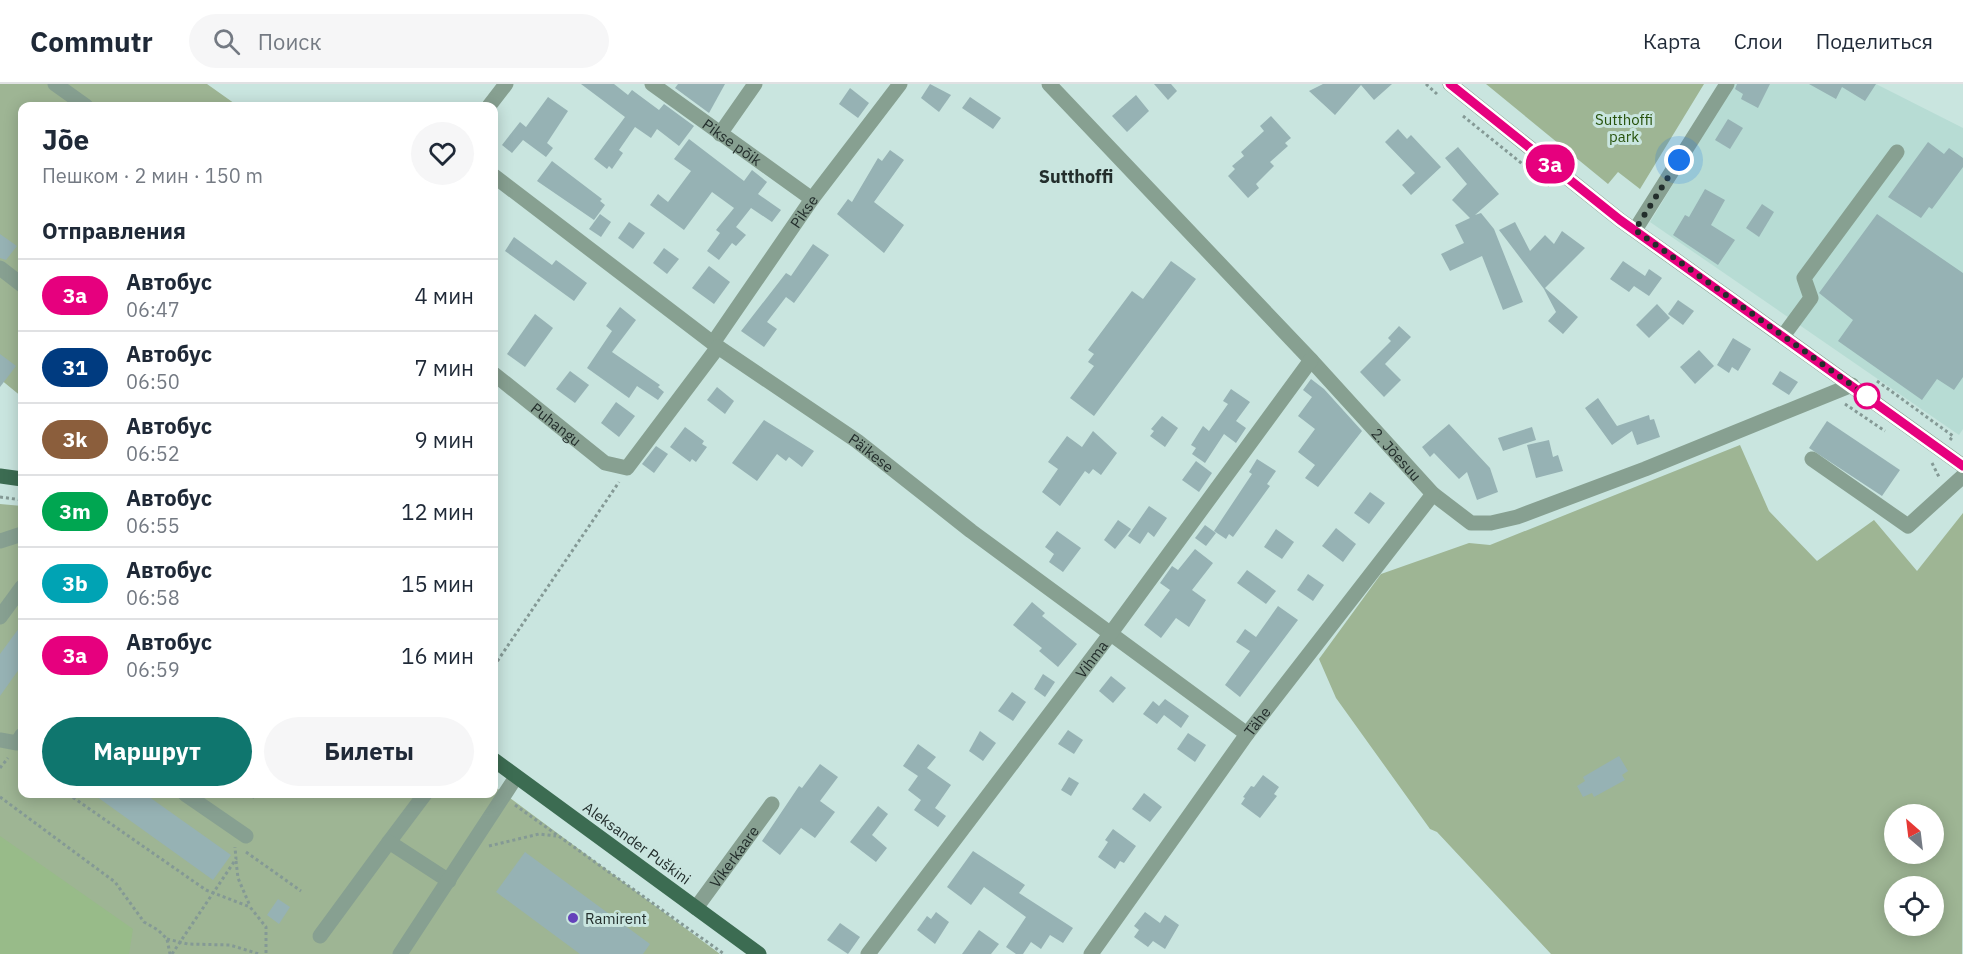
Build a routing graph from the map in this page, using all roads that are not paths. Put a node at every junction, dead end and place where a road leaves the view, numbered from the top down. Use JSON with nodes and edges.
{"nodes":[{"id":1,"x":55,"y":84,"type":"edge"},
{"id":2,"x":506,"y":84,"type":"edge"},
{"id":3,"x":651,"y":84,"type":"edge"},
{"id":4,"x":755,"y":84,"type":"edge"},
{"id":5,"x":900,"y":84,"type":"edge"},
{"id":6,"x":1049,"y":84,"type":"edge"},
{"id":7,"x":1450,"y":84,"type":"edge"},
{"id":8,"x":1727,"y":84,"type":"edge"},
{"id":9,"x":80,"y":102,"type":"edge"},
{"id":10,"x":492,"y":102,"type":"edge"},
{"id":11,"x":720,"y":134,"type":"junction"},
{"id":12,"x":1897,"y":152,"type":"dead end"},
{"id":13,"x":498,"y":179,"type":"edge"},
{"id":14,"x":812,"y":199,"type":"junction"},
{"id":15,"x":1635,"y":230,"type":"junction"},
{"id":16,"x":0,"y":268,"type":"edge"},
{"id":17,"x":18,"y":282,"type":"edge"},
{"id":18,"x":1783,"y":336,"type":"junction"},
{"id":19,"x":716,"y":345,"type":"junction"},
{"id":20,"x":1311,"y":360,"type":"junction"},
{"id":21,"x":498,"y":377,"type":"edge"},
{"id":22,"x":1852,"y":385,"type":"junction"},
{"id":23,"x":1812,"y":459,"type":"dead end"},
{"id":24,"x":1963,"y":466,"type":"edge"},
{"id":25,"x":620,"y":468,"type":"joint"},
{"id":26,"x":0,"y":476,"type":"edge"},
{"id":27,"x":1963,"y":476,"type":"edge"},
{"id":28,"x":18,"y":478,"type":"edge"},
{"id":29,"x":1432,"y":494,"type":"junction"},
{"id":30,"x":18,"y":535,"type":"edge"},
{"id":31,"x":0,"y":541,"type":"edge"},
{"id":32,"x":18,"y":592,"type":"edge"},
{"id":33,"x":0,"y":617,"type":"edge"},
{"id":34,"x":1111,"y":633,"type":"junction"},
{"id":35,"x":1247,"y":734,"type":"junction"},
{"id":36,"x":0,"y":740,"type":"edge"},
{"id":37,"x":18,"y":741,"type":"edge"},
{"id":38,"x":498,"y":763,"type":"edge"},
{"id":39,"x":516,"y":777,"type":"junction"},
{"id":40,"x":190,"y":798,"type":"edge"},
{"id":41,"x":422,"y":798,"type":"edge"},
{"id":42,"x":772,"y":804,"type":"dead end"},
{"id":43,"x":240,"y":842,"type":"road end"},
{"id":44,"x":389,"y":842,"type":"junction"},
{"id":45,"x":448,"y":881,"type":"junction"},
{"id":46,"x":696,"y":908,"type":"junction"},
{"id":47,"x":320,"y":936,"type":"dead end"},
{"id":48,"x":400,"y":954,"type":"edge"},
{"id":49,"x":759,"y":954,"type":"edge"},
{"id":50,"x":868,"y":954,"type":"edge"},
{"id":51,"x":1091,"y":954,"type":"edge"}],
"edges":[{"from":1,"to":9,"type":"street"},
{"from":2,"to":10,"type":"street"},
{"from":3,"to":11,"type":"street","name":"Pikse põik"},
{"from":4,"to":11,"type":"street"},
{"from":5,"to":14,"type":"street","name":"Pikse"},
{"from":6,"to":20,"type":"street","name":"2. Jõesuu"},
{"from":7,"to":15,"type":"street"},
{"from":8,"to":15,"type":"street"},
{"from":11,"to":14,"type":"street","name":"Pikse põik"},
{"from":12,"to":18,"type":"street"},
{"from":13,"to":19,"type":"street","name":"Päikese"},
{"from":14,"to":19,"type":"street","name":"Pikse"},
{"from":15,"to":18,"type":"street"},
{"from":16,"to":17,"type":"street"},
{"from":18,"to":22,"type":"street"},
{"from":19,"to":25,"type":"street","name":"Pikse"},
{"from":19,"to":34,"type":"street","name":"Päikese"},
{"from":20,"to":29,"type":"street","name":"2. Jõesuu"},
{"from":20,"to":34,"type":"street","name":"Vihma"},
{"from":21,"to":25,"type":"street","name":"Puhangu"},
{"from":22,"to":24,"type":"street"},
{"from":22,"to":29,"type":"street","name":"2. Jõesuu"},
{"from":23,"to":27,"type":"street"},
{"from":26,"to":28,"type":"main road"},
{"from":29,"to":35,"type":"street","name":"Tähe"},
{"from":30,"to":31,"type":"street"},
{"from":32,"to":33,"type":"street"},
{"from":34,"to":35,"type":"street","name":"Päikese"},
{"from":34,"to":50,"type":"street","name":"Vihma"},
{"from":35,"to":51,"type":"street","name":"Tähe"},
{"from":36,"to":37,"type":"street"},
{"from":38,"to":39,"type":"main road","name":"Aleksander Puškini"},
{"from":39,"to":45,"type":"street"},
{"from":39,"to":46,"type":"main road","name":"Aleksander Puškini"},
{"from":40,"to":43,"type":"street"},
{"from":41,"to":44,"type":"street"},
{"from":42,"to":46,"type":"street","name":"Vikerkaare"},
{"from":44,"to":45,"type":"street"},
{"from":44,"to":47,"type":"street"},
{"from":45,"to":48,"type":"street"},
{"from":46,"to":49,"type":"main road","name":"Aleksander Puškini"}]}
